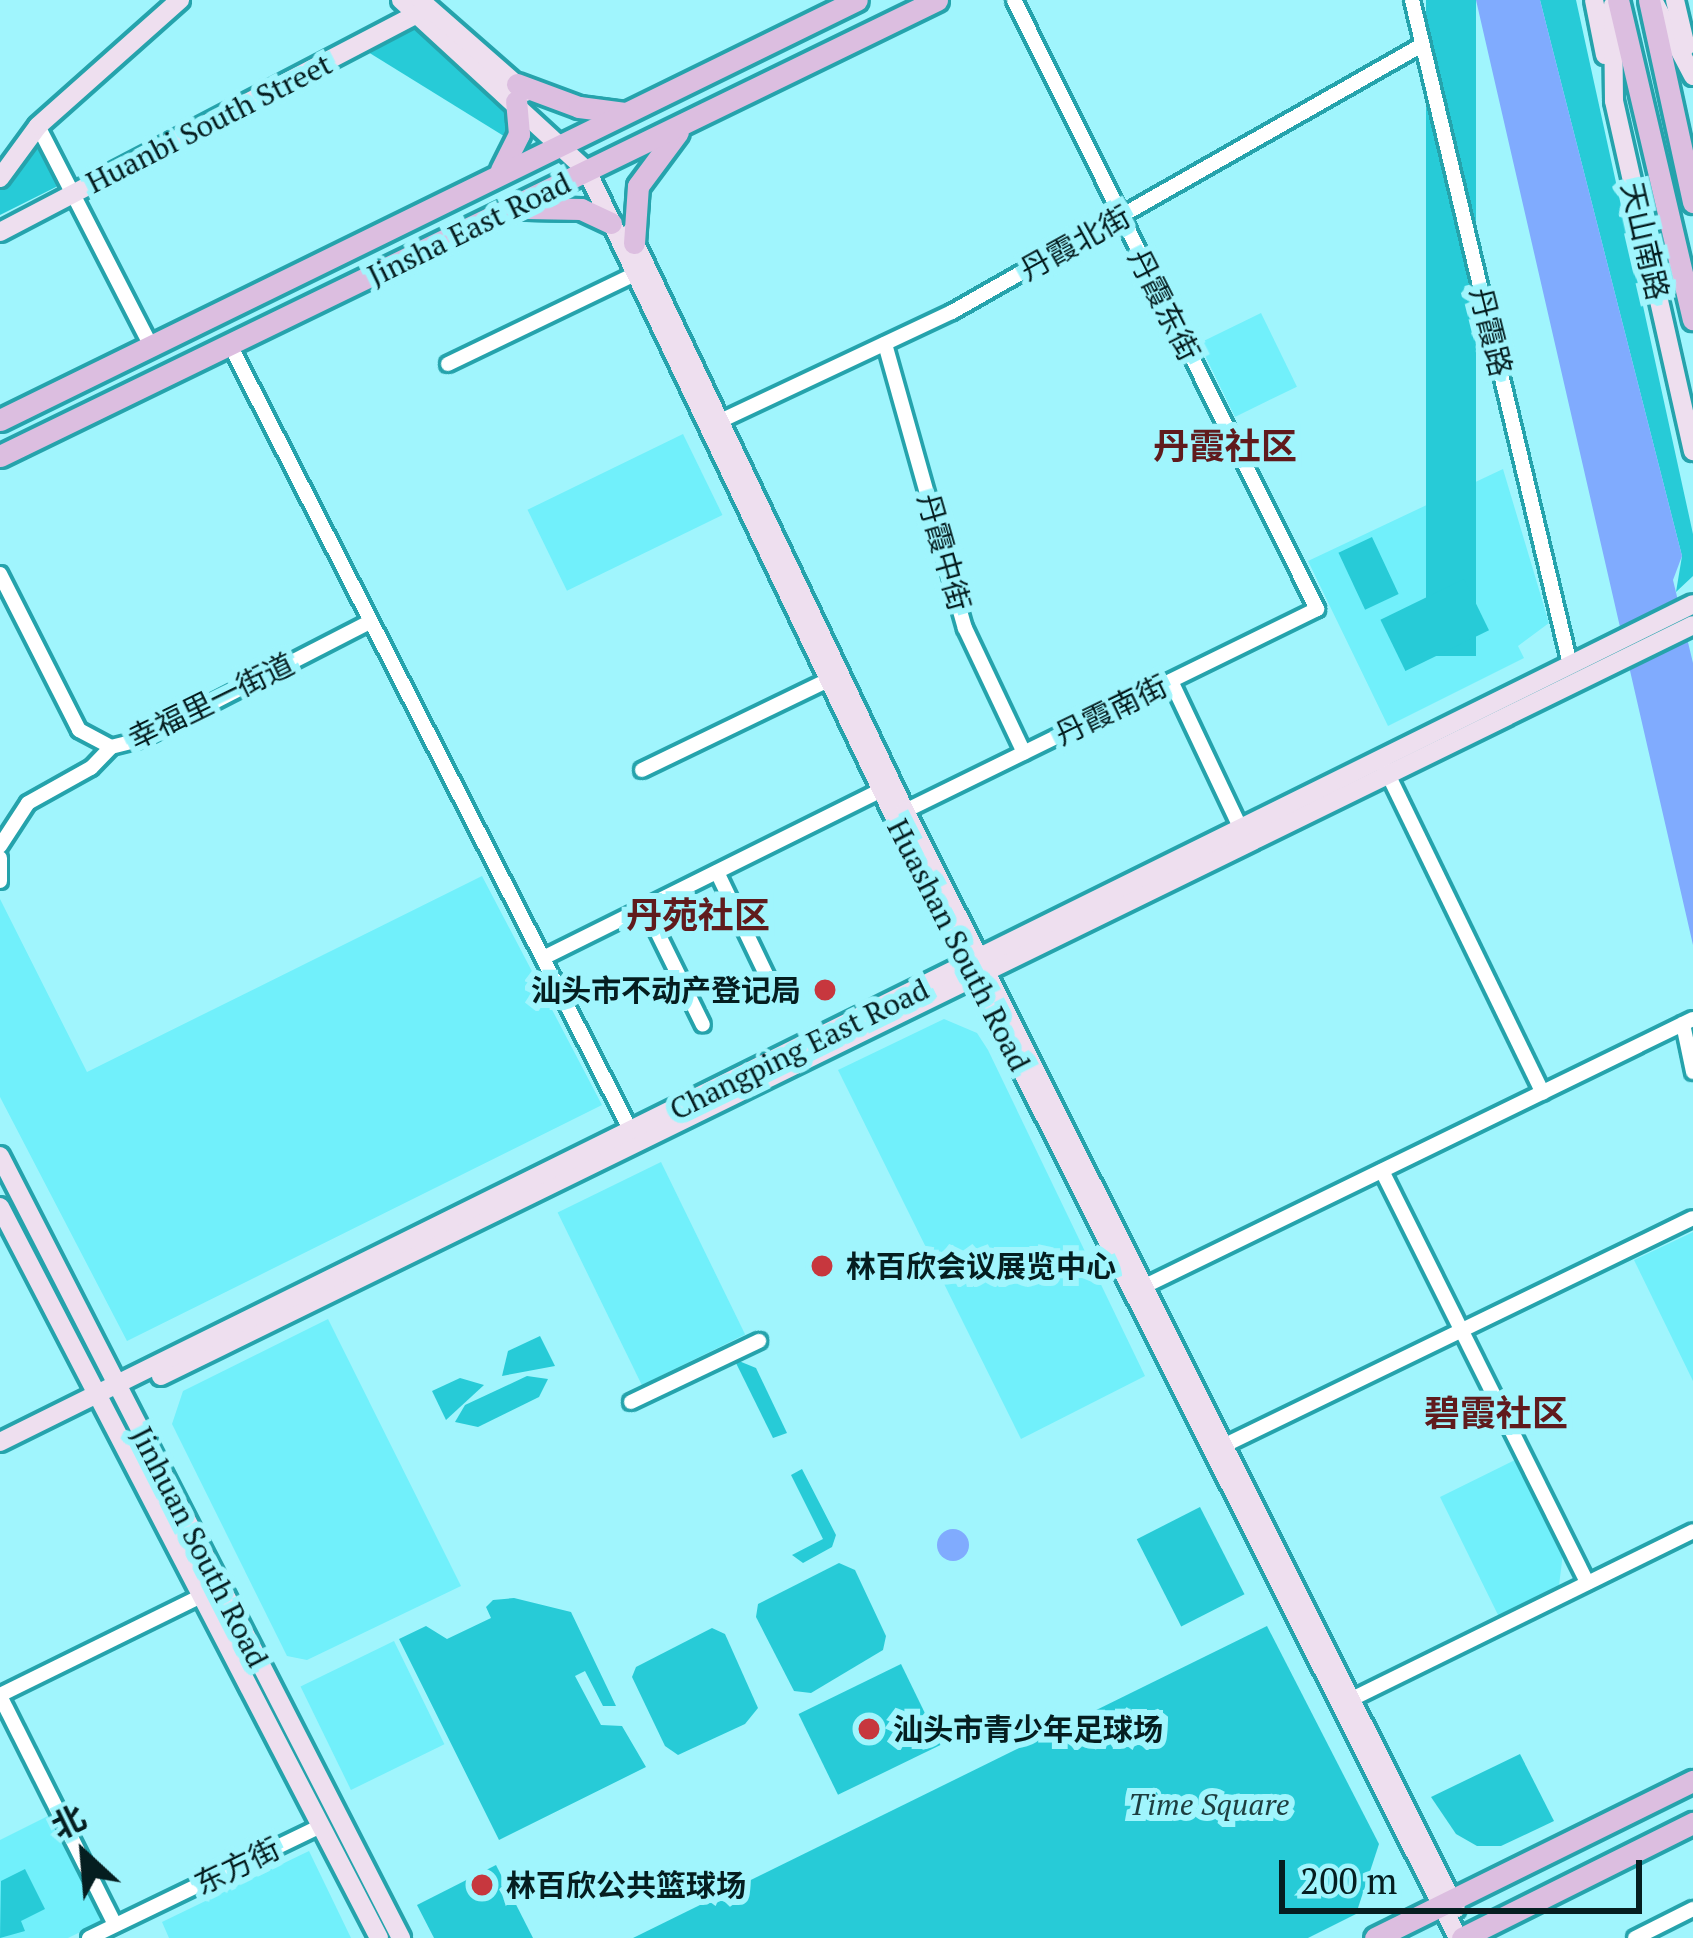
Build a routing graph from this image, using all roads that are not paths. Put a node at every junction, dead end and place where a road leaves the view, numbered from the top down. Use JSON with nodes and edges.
{"nodes":[{"id":1,"x":180,"y":0,"type":"edge"},
{"id":2,"x":401,"y":0,"type":"edge"},
{"id":3,"x":937,"y":0,"type":"edge"},
{"id":4,"x":1013,"y":0,"type":"edge"},
{"id":5,"x":1412,"y":0,"type":"edge"},
{"id":6,"x":1594,"y":0,"type":"edge"},
{"id":7,"x":1616,"y":0,"type":"edge"},
{"id":8,"x":1651,"y":0,"type":"edge"},
{"id":9,"x":1675,"y":0,"type":"edge"},
{"id":10,"x":843,"y":3,"type":"edge"},
{"id":11,"x":422,"y":4,"type":"edge"},
{"id":12,"x":1422,"y":45,"type":"junction"},
{"id":13,"x":1693,"y":75,"type":"edge"},
{"id":14,"x":517,"y":93,"type":"junction"},
{"id":15,"x":1614,"y":101,"type":"junction"},
{"id":16,"x":625,"y":112,"type":"junction"},
{"id":17,"x":692,"y":120,"type":"junction"},
{"id":18,"x":38,"y":126,"type":"junction"},
{"id":19,"x":566,"y":140,"type":"junction"},
{"id":20,"x":593,"y":169,"type":"junction"},
{"id":21,"x":501,"y":170,"type":"junction"},
{"id":22,"x":0,"y":178,"type":"edge"},
{"id":23,"x":76,"y":192,"type":"junction"},
{"id":24,"x":1693,"y":202,"type":"edge"},
{"id":25,"x":507,"y":210,"type":"junction"},
{"id":26,"x":1120,"y":218,"type":"junction"},
{"id":27,"x":611,"y":224,"type":"junction"},
{"id":28,"x":0,"y":232,"type":"edge"},
{"id":29,"x":634,"y":242,"type":"junction"},
{"id":30,"x":635,"y":274,"type":"junction"},
{"id":31,"x":1693,"y":320,"type":"edge"},
{"id":32,"x":885,"y":344,"type":"junction"},
{"id":33,"x":230,"y":345,"type":"junction"},
{"id":34,"x":152,"y":346,"type":"junction"},
{"id":35,"x":448,"y":364,"type":"dead end"},
{"id":36,"x":3,"y":416,"type":"edge"},
{"id":37,"x":718,"y":422,"type":"junction"},
{"id":38,"x":1693,"y":451,"type":"edge"},
{"id":39,"x":0,"y":456,"type":"edge"},
{"id":40,"x":0,"y":574,"type":"edge"},
{"id":41,"x":1316,"y":608,"type":"joint"},
{"id":42,"x":1691,"y":616,"type":"edge"},
{"id":43,"x":370,"y":622,"type":"junction"},
{"id":44,"x":1619,"y":650,"type":"junction"},
{"id":45,"x":1570,"y":664,"type":"junction"},
{"id":46,"x":828,"y":680,"type":"junction"},
{"id":47,"x":1171,"y":680,"type":"junction"},
{"id":48,"x":111,"y":747,"type":"junction"},
{"id":49,"x":1024,"y":753,"type":"junction"},
{"id":50,"x":1385,"y":768,"type":"junction"},
{"id":51,"x":642,"y":770,"type":"dead end"},
{"id":52,"x":881,"y":790,"type":"junction"},
{"id":53,"x":905,"y":811,"type":"junction"},
{"id":54,"x":1241,"y":829,"type":"junction"},
{"id":55,"x":0,"y":846,"type":"edge"},
{"id":56,"x":0,"y":858,"type":"edge"},
{"id":57,"x":717,"y":872,"type":"junction"},
{"id":58,"x":0,"y":880,"type":"edge"},
{"id":59,"x":645,"y":908,"type":"junction"},
{"id":60,"x":542,"y":958,"type":"junction"},
{"id":61,"x":979,"y":970,"type":"junction"},
{"id":62,"x":774,"y":991,"type":"dead end"},
{"id":63,"x":1688,"y":1021,"type":"edge"},
{"id":64,"x":704,"y":1024,"type":"dead end"},
{"id":65,"x":1693,"y":1072,"type":"edge"},
{"id":66,"x":1544,"y":1093,"type":"junction"},
{"id":67,"x":631,"y":1131,"type":"junction"},
{"id":68,"x":0,"y":1156,"type":"edge"},
{"id":69,"x":1382,"y":1171,"type":"junction"},
{"id":70,"x":0,"y":1207,"type":"edge"},
{"id":71,"x":1693,"y":1218,"type":"edge"},
{"id":72,"x":1143,"y":1287,"type":"junction"},
{"id":73,"x":1461,"y":1330,"type":"junction"},
{"id":74,"x":759,"y":1341,"type":"dead end"},
{"id":75,"x":119,"y":1389,"type":"junction"},
{"id":76,"x":98,"y":1400,"type":"junction"},
{"id":77,"x":631,"y":1402,"type":"dead end"},
{"id":78,"x":0,"y":1442,"type":"edge"},
{"id":79,"x":1223,"y":1446,"type":"junction"},
{"id":80,"x":0,"y":1454,"type":"edge"},
{"id":81,"x":1693,"y":1531,"type":"edge"},
{"id":82,"x":1587,"y":1583,"type":"junction"},
{"id":83,"x":201,"y":1597,"type":"junction"},
{"id":84,"x":0,"y":1696,"type":"edge"},
{"id":85,"x":1350,"y":1700,"type":"junction"},
{"id":86,"x":1693,"y":1781,"type":"edge"},
{"id":87,"x":1693,"y":1823,"type":"edge"},
{"id":88,"x":321,"y":1826,"type":"junction"},
{"id":89,"x":1446,"y":1903,"type":"junction"},
{"id":90,"x":1693,"y":1909,"type":"edge"},
{"id":91,"x":115,"y":1925,"type":"junction"},
{"id":92,"x":1465,"y":1937,"type":"edge"},
{"id":93,"x":89,"y":1938,"type":"edge"},
{"id":94,"x":379,"y":1938,"type":"edge"},
{"id":95,"x":401,"y":1938,"type":"edge"},
{"id":96,"x":1375,"y":1938,"type":"edge"},
{"id":97,"x":1635,"y":1938,"type":"edge"}],
"edges":[{"from":1,"to":18,"type":"street"},
{"from":2,"to":11,"type":"street","name":"Huashan South Road"},
{"from":3,"to":17,"type":"main road","name":"Jinsha East Road"},
{"from":4,"to":26,"type":"street","name":"丹霞东街"},
{"from":5,"to":12,"type":"street","name":"丹霞路"},
{"from":6,"to":15,"type":"street","name":"天山南路"},
{"from":7,"to":15,"type":"street","name":"天山南路"},
{"from":7,"to":31,"type":"main road","name":"天山南路"},
{"from":8,"to":13,"type":"street"},
{"from":8,"to":24,"type":"main road","name":"天山南路"},
{"from":9,"to":13,"type":"street"},
{"from":10,"to":16,"type":"main road","name":"Jinsha East Road"},
{"from":11,"to":14,"type":"street","name":"Huashan South Road"},
{"from":11,"to":23,"type":"street","name":"Huanbi South Street"},
{"from":12,"to":26,"type":"street","name":"丹霞北街"},
{"from":12,"to":45,"type":"street","name":"丹霞路"},
{"from":14,"to":16,"type":"main road"},
{"from":14,"to":19,"type":"street","name":"Huashan South Road"},
{"from":14,"to":21,"type":"main road"},
{"from":15,"to":38,"type":"street","name":"天山南路"},
{"from":16,"to":19,"type":"main road","name":"Jinsha East Road"},
{"from":17,"to":20,"type":"main road","name":"Jinsha East Road"},
{"from":17,"to":29,"type":"main road"},
{"from":18,"to":22,"type":"street"},
{"from":18,"to":23,"type":"street"},
{"from":19,"to":20,"type":"street","name":"Huashan South Road"},
{"from":19,"to":21,"type":"main road","name":"Jinsha East Road"},
{"from":20,"to":25,"type":"main road","name":"Jinsha East Road"},
{"from":20,"to":27,"type":"street","name":"Huashan South Road"},
{"from":20,"to":29,"type":"street","name":"Huashan South Road"},
{"from":21,"to":34,"type":"main road","name":"Jinsha East Road"},
{"from":23,"to":28,"type":"street","name":"Huanbi South Street"},
{"from":23,"to":34,"type":"street"},
{"from":25,"to":27,"type":"main road"},
{"from":25,"to":33,"type":"main road","name":"Jinsha East Road"},
{"from":26,"to":32,"type":"street","name":"丹霞北街"},
{"from":26,"to":41,"type":"street","name":"丹霞东街"},
{"from":27,"to":30,"type":"street","name":"Huashan South Road"},
{"from":29,"to":37,"type":"street","name":"Huashan South Road"},
{"from":30,"to":35,"type":"street"},
{"from":30,"to":46,"type":"street","name":"Huashan South Road"},
{"from":32,"to":37,"type":"street","name":"丹霞北街"},
{"from":32,"to":49,"type":"street","name":"丹霞中街"},
{"from":33,"to":39,"type":"main road","name":"Jinsha East Road"},
{"from":33,"to":43,"type":"street"},
{"from":34,"to":36,"type":"main road","name":"Jinsha East Road"},
{"from":37,"to":53,"type":"street","name":"Huashan South Road"},
{"from":40,"to":48,"type":"street","name":"幸福里一街道"},
{"from":41,"to":47,"type":"street","name":"丹霞南街"},
{"from":42,"to":44,"type":"street","name":"Changping East Road"},
{"from":43,"to":48,"type":"street","name":"幸福里一街道"},
{"from":43,"to":60,"type":"street"},
{"from":44,"to":45,"type":"street","name":"Changping East Road"},
{"from":44,"to":50,"type":"street","name":"Changping East Road"},
{"from":45,"to":50,"type":"street","name":"Changping East Road"},
{"from":46,"to":51,"type":"street"},
{"from":46,"to":52,"type":"street","name":"Huashan South Road"},
{"from":47,"to":49,"type":"street","name":"丹霞南街"},
{"from":47,"to":54,"type":"street"},
{"from":48,"to":55,"type":"street"},
{"from":49,"to":53,"type":"street","name":"丹霞南街"},
{"from":50,"to":54,"type":"street","name":"Changping East Road"},
{"from":50,"to":61,"type":"street","name":"Changping East Road"},
{"from":50,"to":66,"type":"street"},
{"from":52,"to":57,"type":"street"},
{"from":52,"to":61,"type":"street","name":"Huashan South Road"},
{"from":53,"to":61,"type":"street","name":"Huashan South Road"},
{"from":54,"to":61,"type":"street","name":"Changping East Road"},
{"from":56,"to":58,"type":"street"},
{"from":57,"to":59,"type":"street"},
{"from":57,"to":62,"type":"street"},
{"from":59,"to":60,"type":"street"},
{"from":59,"to":64,"type":"street"},
{"from":60,"to":67,"type":"street"},
{"from":61,"to":67,"type":"street","name":"Changping East Road"},
{"from":61,"to":72,"type":"street","name":"Huashan South Road"},
{"from":61,"to":75,"type":"street","name":"Changping East Road"},
{"from":61,"to":89,"type":"street","name":"Huashan South Road"},
{"from":63,"to":65,"type":"street"},
{"from":63,"to":66,"type":"street"},
{"from":66,"to":69,"type":"street"},
{"from":67,"to":75,"type":"street","name":"Changping East Road"},
{"from":68,"to":75,"type":"street","name":"Jinhuan South Road"},
{"from":69,"to":72,"type":"street"},
{"from":69,"to":73,"type":"street"},
{"from":70,"to":76,"type":"street","name":"Jinhuan South Road"},
{"from":71,"to":73,"type":"street"},
{"from":72,"to":79,"type":"street","name":"Huashan South Road"},
{"from":73,"to":79,"type":"street"},
{"from":73,"to":82,"type":"street"},
{"from":74,"to":77,"type":"street"},
{"from":75,"to":76,"type":"street","name":"Changping East Road"},
{"from":75,"to":95,"type":"street","name":"Jinhuan South Road"},
{"from":76,"to":78,"type":"street"},
{"from":76,"to":80,"type":"street"},
{"from":76,"to":83,"type":"street","name":"Jinhuan South Road"},
{"from":79,"to":85,"type":"street","name":"Huashan South Road"},
{"from":81,"to":82,"type":"street"},
{"from":82,"to":85,"type":"street"},
{"from":83,"to":84,"type":"street"},
{"from":83,"to":88,"type":"street","name":"Jinhuan South Road"},
{"from":84,"to":91,"type":"street"},
{"from":85,"to":89,"type":"street","name":"Huashan South Road"},
{"from":86,"to":89,"type":"main road"},
{"from":87,"to":92,"type":"main road"},
{"from":88,"to":91,"type":"street","name":"东方街"},
{"from":88,"to":94,"type":"street","name":"Jinhuan South Road"},
{"from":89,"to":92,"type":"street"},
{"from":89,"to":96,"type":"main road"},
{"from":90,"to":97,"type":"street"},
{"from":91,"to":93,"type":"street","name":"东方街"}]}
